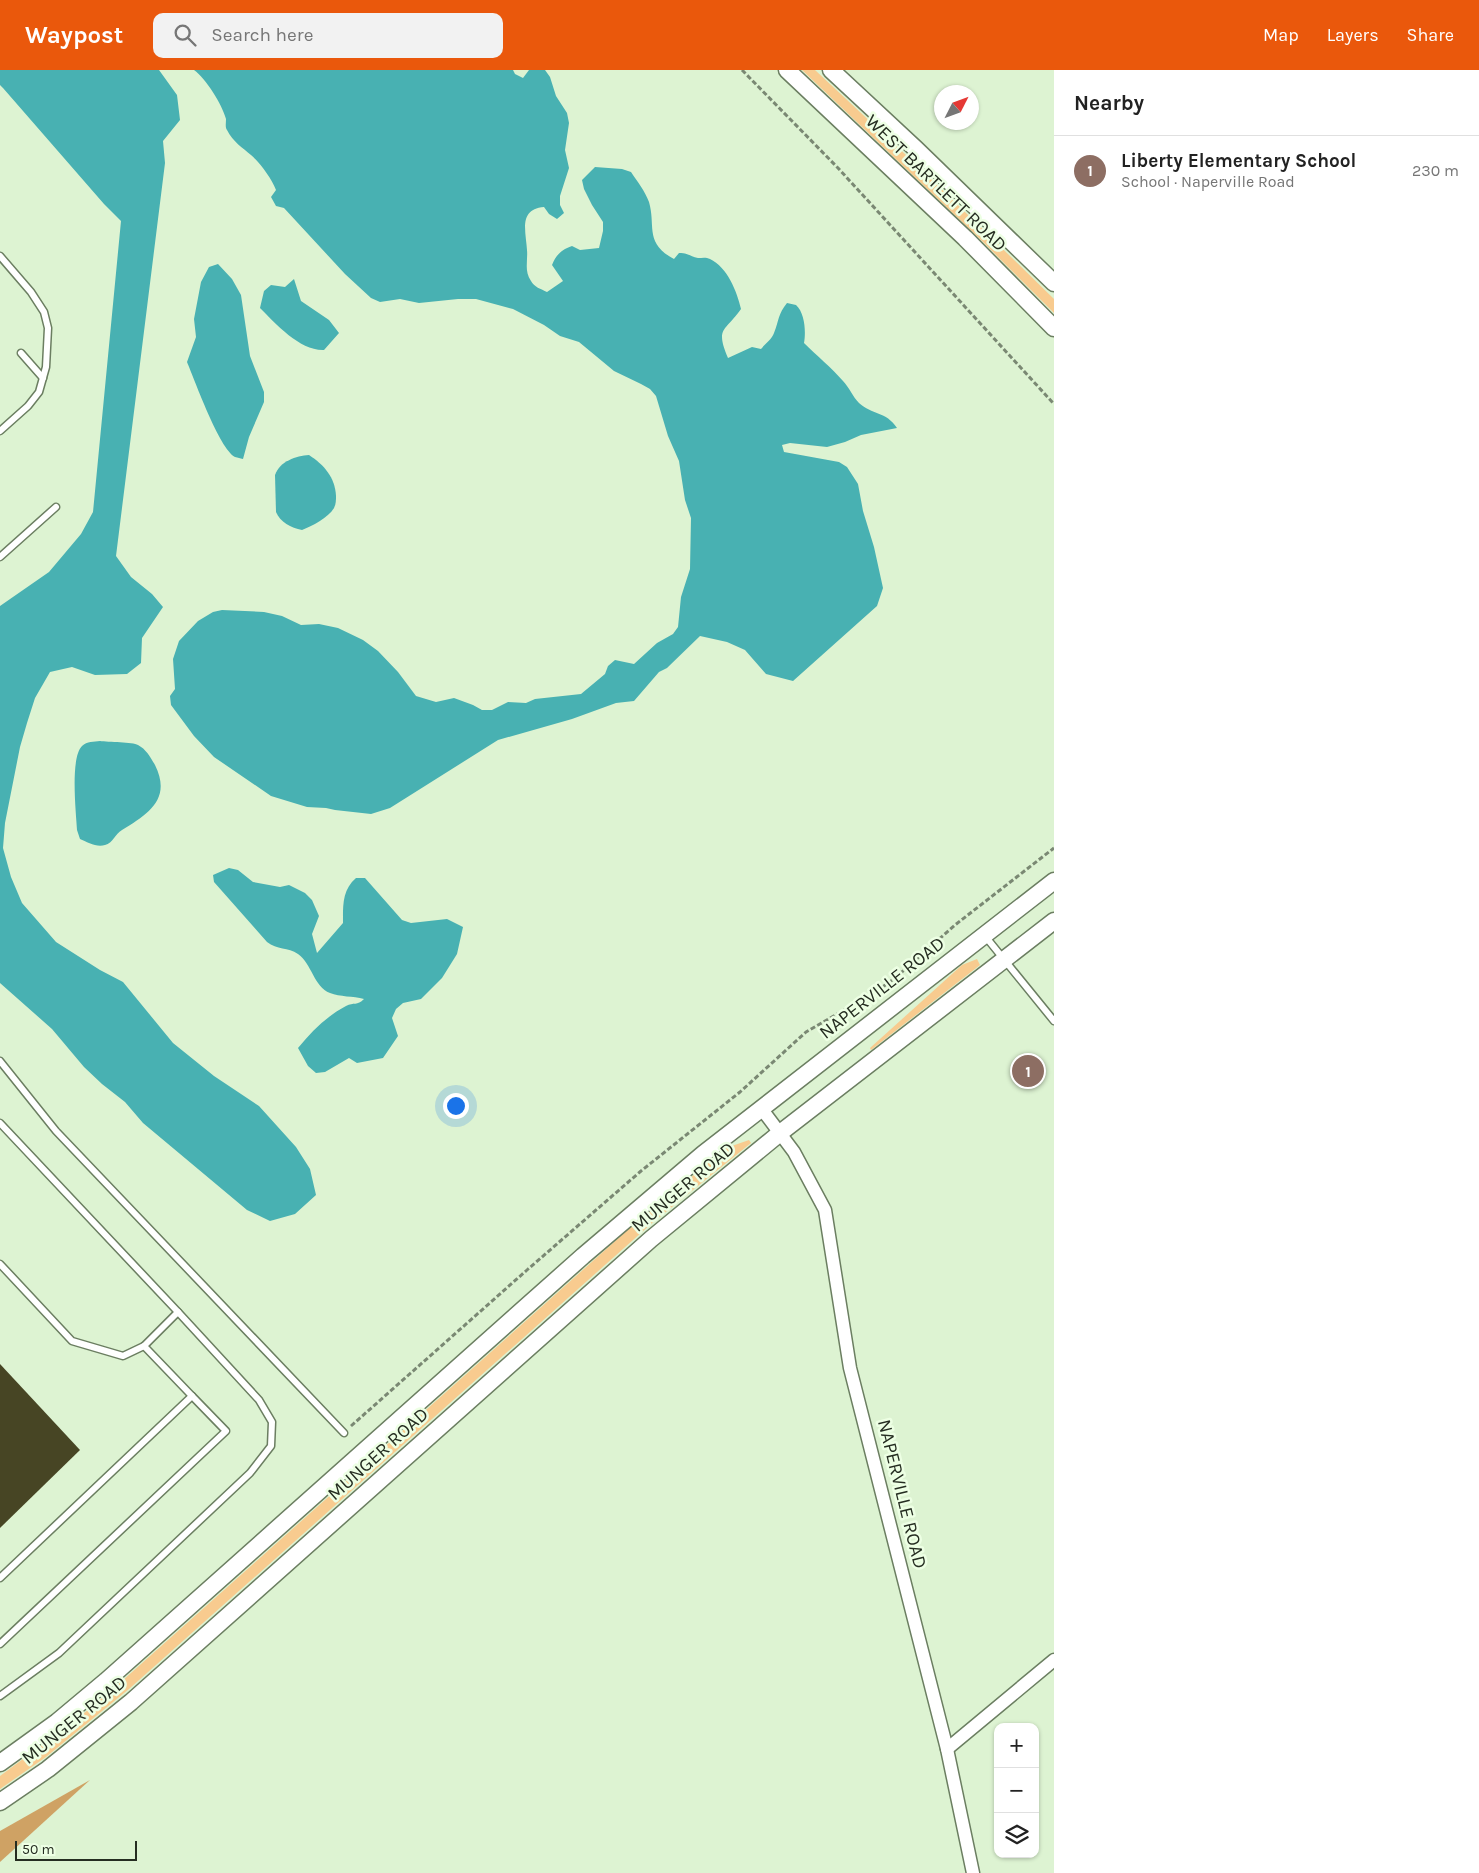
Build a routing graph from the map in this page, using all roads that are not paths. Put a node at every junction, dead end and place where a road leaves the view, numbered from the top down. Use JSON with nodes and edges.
{"nodes":[{"id":1,"x":787,"y":70,"type":"edge"},
{"id":2,"x":830,"y":70,"type":"edge"},
{"id":3,"x":0,"y":256,"type":"edge"},
{"id":4,"x":1054,"y":283,"type":"edge"},
{"id":5,"x":1054,"y":328,"type":"edge"},
{"id":6,"x":21,"y":353,"type":"dead end"},
{"id":7,"x":43,"y":378,"type":"junction"},
{"id":8,"x":0,"y":431,"type":"edge"},
{"id":9,"x":56,"y":507,"type":"dead end"},
{"id":10,"x":0,"y":557,"type":"edge"},
{"id":11,"x":1054,"y":880,"type":"edge"},
{"id":12,"x":1054,"y":921,"type":"edge"},
{"id":13,"x":984,"y":935,"type":"junction"},
{"id":14,"x":1004,"y":960,"type":"junction"},
{"id":15,"x":1054,"y":1021,"type":"edge"},
{"id":16,"x":0,"y":1061,"type":"edge"},
{"id":17,"x":760,"y":1108,"type":"junction"},
{"id":18,"x":0,"y":1123,"type":"edge"},
{"id":19,"x":780,"y":1133,"type":"junction"},
{"id":20,"x":0,"y":1264,"type":"edge"},
{"id":21,"x":178,"y":1312,"type":"junction"},
{"id":22,"x":144,"y":1346,"type":"junction"},
{"id":23,"x":192,"y":1396,"type":"junction"},
{"id":24,"x":344,"y":1433,"type":"road end"},
{"id":25,"x":0,"y":1578,"type":"edge"},
{"id":26,"x":0,"y":1644,"type":"edge"},
{"id":27,"x":1054,"y":1660,"type":"edge"},
{"id":28,"x":0,"y":1696,"type":"edge"},
{"id":29,"x":946,"y":1750,"type":"junction"},
{"id":30,"x":0,"y":1763,"type":"edge"},
{"id":31,"x":0,"y":1802,"type":"edge"},
{"id":32,"x":973,"y":1873,"type":"edge"}],
"edges":[{"from":1,"to":5,"type":"street","name":"WEST BARTLETT ROAD"},
{"from":2,"to":4,"type":"street","name":"WEST BARTLETT ROAD"},
{"from":3,"to":7,"type":"lane"},
{"from":6,"to":7,"type":"lane"},
{"from":7,"to":8,"type":"lane"},
{"from":9,"to":10,"type":"lane"},
{"from":11,"to":13,"type":"street","name":"NAPERVILLE ROAD"},
{"from":12,"to":14,"type":"street"},
{"from":13,"to":14,"type":"lane"},
{"from":13,"to":17,"type":"street","name":"NAPERVILLE ROAD"},
{"from":14,"to":15,"type":"lane"},
{"from":14,"to":19,"type":"street"},
{"from":16,"to":24,"type":"lane"},
{"from":17,"to":19,"type":"street","name":"NAPERVILLE ROAD"},
{"from":17,"to":30,"type":"street","name":"MUNGER ROAD"},
{"from":18,"to":21,"type":"lane"},
{"from":19,"to":29,"type":"street","name":"NAPERVILLE ROAD"},
{"from":19,"to":31,"type":"street","name":"MUNGER ROAD"},
{"from":20,"to":22,"type":"lane"},
{"from":21,"to":22,"type":"lane"},
{"from":21,"to":28,"type":"lane"},
{"from":22,"to":23,"type":"lane"},
{"from":23,"to":25,"type":"lane"},
{"from":23,"to":26,"type":"lane"},
{"from":27,"to":29,"type":"street"},
{"from":29,"to":32,"type":"street","name":"NAPERVILLE ROAD"}]}
